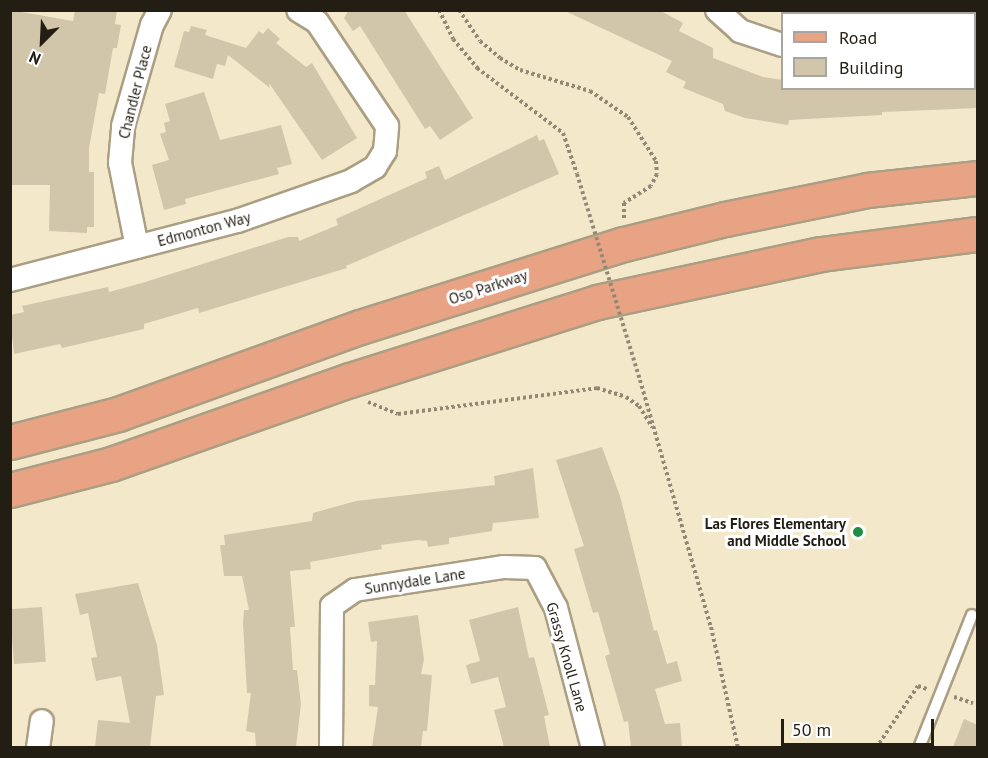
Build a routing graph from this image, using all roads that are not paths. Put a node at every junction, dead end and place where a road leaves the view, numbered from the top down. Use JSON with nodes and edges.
{"nodes":[{"id":1,"x":160,"y":10,"type":"edge"},
{"id":2,"x":298,"y":10,"type":"edge"},
{"id":3,"x":717,"y":10,"type":"edge"},
{"id":4,"x":781,"y":44,"type":"edge"},
{"id":5,"x":978,"y":178,"type":"edge"},
{"id":6,"x":978,"y":234,"type":"edge"},
{"id":7,"x":137,"y":247,"type":"junction"},
{"id":8,"x":10,"y":280,"type":"edge"},
{"id":9,"x":10,"y":442,"type":"edge"},
{"id":10,"x":10,"y":490,"type":"edge"},
{"id":11,"x":536,"y":568,"type":"joint"},
{"id":12,"x":972,"y":615,"type":"dead end"},
{"id":13,"x":42,"y":721,"type":"dead end"},
{"id":14,"x":38,"y":747,"type":"edge"},
{"id":15,"x":331,"y":747,"type":"edge"},
{"id":16,"x":593,"y":747,"type":"edge"},
{"id":17,"x":919,"y":747,"type":"edge"}],
"edges":[{"from":1,"to":7,"type":"street","name":"Chandler Place"},
{"from":2,"to":7,"type":"street","name":"Edmonton Way"},
{"from":3,"to":4,"type":"street"},
{"from":5,"to":9,"type":"main road","name":"Oso Parkway"},
{"from":6,"to":10,"type":"main road"},
{"from":7,"to":8,"type":"street","name":"Edmonton Way"},
{"from":11,"to":15,"type":"street","name":"Sunnydale Lane"},
{"from":11,"to":16,"type":"street","name":"Grassy Knoll Lane"},
{"from":12,"to":17,"type":"lane"},
{"from":13,"to":14,"type":"street"}]}
